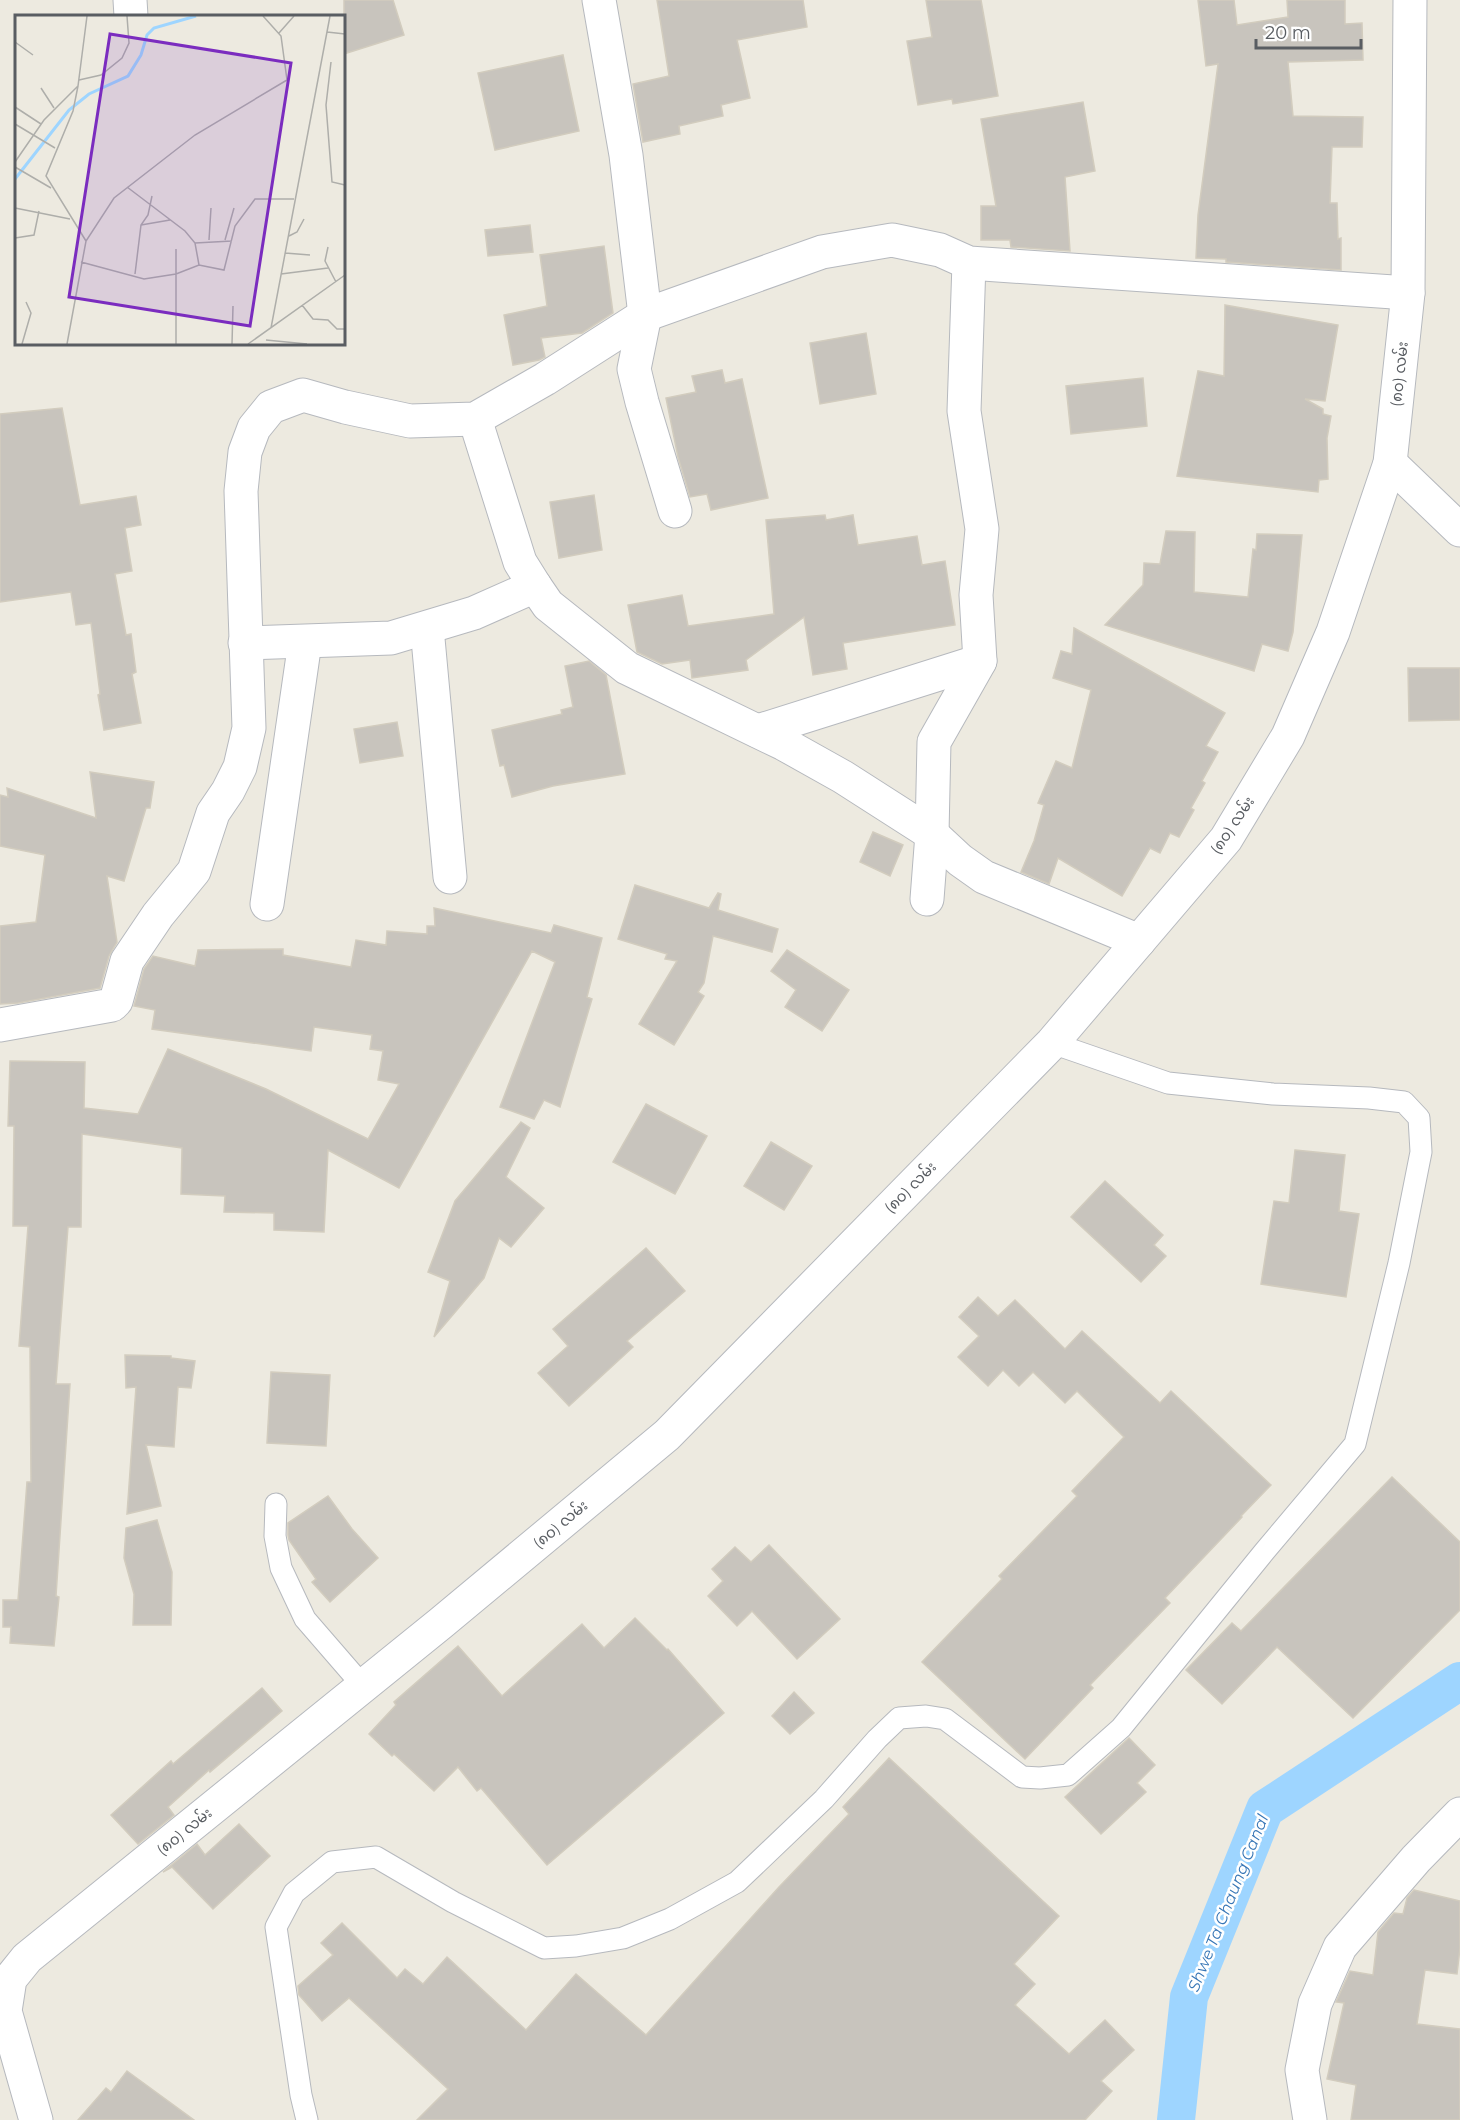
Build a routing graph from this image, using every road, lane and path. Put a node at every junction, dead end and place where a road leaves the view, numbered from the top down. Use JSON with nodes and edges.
{"nodes":[{"id":1,"x":130,"y":0,"type":"edge"},
{"id":2,"x":599,"y":0,"type":"edge"},
{"id":3,"x":1410,"y":0,"type":"edge"},
{"id":4,"x":131,"y":15,"type":"edge"},
{"id":5,"x":969,"y":263,"type":"junction"},
{"id":6,"x":1408,"y":293,"type":"junction"},
{"id":7,"x":645,"y":315,"type":"junction"},
{"id":8,"x":475,"y":419,"type":"junction"},
{"id":9,"x":1390,"y":463,"type":"junction"},
{"id":10,"x":675,"y":511,"type":"dead end"},
{"id":11,"x":1460,"y":530,"type":"edge"},
{"id":12,"x":535,"y":586,"type":"junction"},
{"id":13,"x":427,"y":628,"type":"junction"},
{"id":14,"x":305,"y":642,"type":"junction"},
{"id":15,"x":245,"y":644,"type":"junction"},
{"id":16,"x":980,"y":662,"type":"junction"},
{"id":17,"x":758,"y":731,"type":"junction"},
{"id":18,"x":933,"y":834,"type":"junction"},
{"id":19,"x":450,"y":877,"type":"dead end"},
{"id":20,"x":927,"y":899,"type":"dead end"},
{"id":21,"x":267,"y":904,"type":"dead end"},
{"id":22,"x":1139,"y":941,"type":"junction"},
{"id":23,"x":0,"y":1025,"type":"edge"},
{"id":24,"x":1052,"y":1043,"type":"junction"},
{"id":25,"x":276,"y":1504,"type":"dead end"},
{"id":26,"x":363,"y":1686,"type":"junction"},
{"id":27,"x":1460,"y":1814,"type":"edge"},
{"id":28,"x":36,"y":2120,"type":"edge"},
{"id":29,"x":306,"y":2120,"type":"edge"},
{"id":30,"x":1310,"y":2120,"type":"edge"}],
"edges":[{"from":1,"to":4,"type":"street"},
{"from":2,"to":7,"type":"street"},
{"from":3,"to":6,"type":"street","name":"(၈၀) လမ်း"},
{"from":5,"to":6,"type":"street"},
{"from":5,"to":7,"type":"street"},
{"from":5,"to":16,"type":"street"},
{"from":6,"to":9,"type":"street","name":"(၈၀) လမ်း"},
{"from":7,"to":8,"type":"street"},
{"from":7,"to":10,"type":"street"},
{"from":8,"to":12,"type":"street"},
{"from":8,"to":15,"type":"street"},
{"from":9,"to":11,"type":"street"},
{"from":9,"to":22,"type":"street","name":"(၈၀) လမ်း"},
{"from":12,"to":13,"type":"street"},
{"from":12,"to":17,"type":"street"},
{"from":13,"to":14,"type":"street"},
{"from":13,"to":19,"type":"street"},
{"from":14,"to":15,"type":"street"},
{"from":14,"to":21,"type":"street"},
{"from":15,"to":23,"type":"street"},
{"from":16,"to":17,"type":"street"},
{"from":16,"to":18,"type":"street"},
{"from":17,"to":18,"type":"street"},
{"from":18,"to":20,"type":"street"},
{"from":18,"to":22,"type":"street"},
{"from":22,"to":24,"type":"street","name":"(၈၀) လမ်း"},
{"from":24,"to":26,"type":"street","name":"(၈၀) လမ်း"},
{"from":24,"to":29,"type":"lane"},
{"from":25,"to":26,"type":"lane"},
{"from":26,"to":28,"type":"street","name":"(၈၀) လမ်း"},
{"from":27,"to":30,"type":"street"}]}
